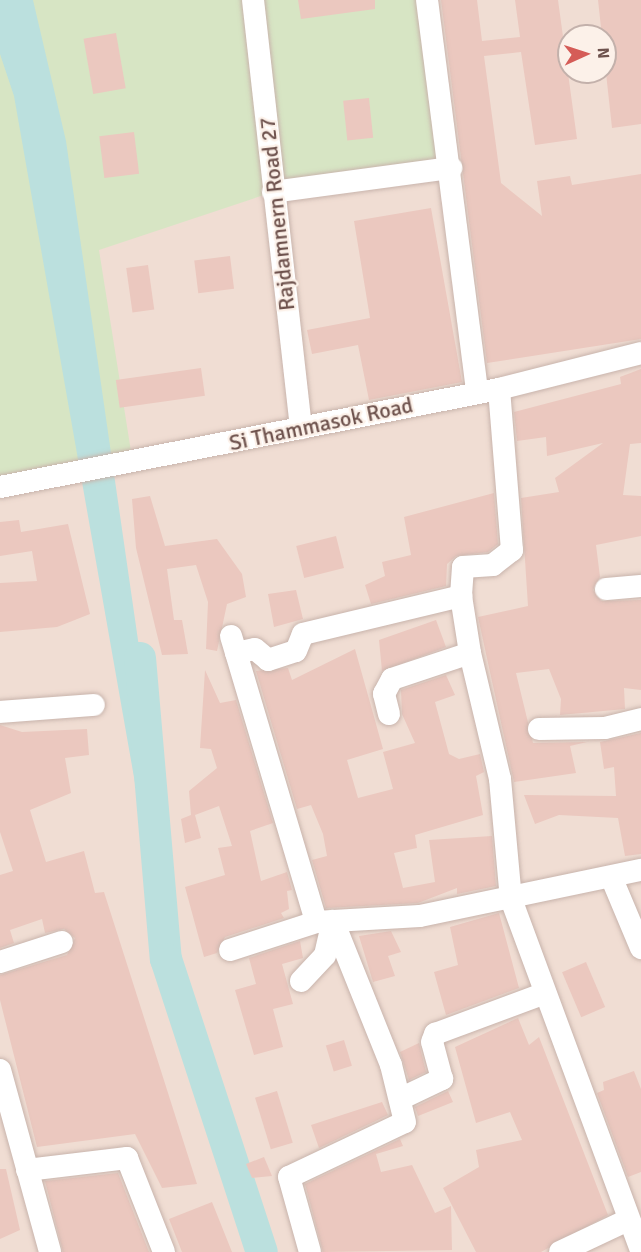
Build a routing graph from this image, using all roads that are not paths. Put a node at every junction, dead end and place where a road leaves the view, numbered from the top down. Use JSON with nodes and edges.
{"nodes":[{"id":1,"x":253,"y":0,"type":"edge"},
{"id":2,"x":426,"y":0,"type":"edge"},
{"id":3,"x":451,"y":168,"type":"junction"},
{"id":4,"x":273,"y":192,"type":"junction"},
{"id":5,"x":641,"y":353,"type":"edge"},
{"id":6,"x":499,"y":389,"type":"junction"},
{"id":7,"x":477,"y":391,"type":"junction"},
{"id":8,"x":301,"y":428,"type":"junction"},
{"id":9,"x":0,"y":487,"type":"edge"},
{"id":10,"x":641,"y":586,"type":"edge"},
{"id":11,"x":606,"y":589,"type":"dead end"},
{"id":12,"x":461,"y":596,"type":"junction"},
{"id":13,"x":470,"y":653,"type":"junction"},
{"id":14,"x":94,"y":705,"type":"dead end"},
{"id":15,"x":0,"y":712,"type":"edge"},
{"id":16,"x":389,"y":714,"type":"dead end"},
{"id":17,"x":641,"y":719,"type":"edge"},
{"id":18,"x":540,"y":729,"type":"dead end"},
{"id":19,"x":641,"y":870,"type":"edge"},
{"id":20,"x":612,"y":879,"type":"junction"},
{"id":21,"x":511,"y":899,"type":"junction"},
{"id":22,"x":325,"y":921,"type":"junction"},
{"id":23,"x":62,"y":942,"type":"dead end"},
{"id":24,"x":641,"y":948,"type":"edge"},
{"id":25,"x":230,"y":950,"type":"dead end"},
{"id":26,"x":0,"y":962,"type":"edge"},
{"id":27,"x":301,"y":981,"type":"dead end"},
{"id":28,"x":545,"y":993,"type":"junction"},
{"id":29,"x":0,"y":1070,"type":"edge"},
{"id":30,"x":400,"y":1099,"type":"junction"},
{"id":31,"x":6,"y":1122,"type":"edge"},
{"id":32,"x":27,"y":1170,"type":"junction"},
{"id":33,"x":628,"y":1220,"type":"junction"},
{"id":34,"x":641,"y":1250,"type":"edge"},
{"id":35,"x":50,"y":1252,"type":"edge"},
{"id":36,"x":164,"y":1252,"type":"edge"},
{"id":37,"x":310,"y":1252,"type":"edge"},
{"id":38,"x":560,"y":1252,"type":"edge"}],
"edges":[{"from":1,"to":4,"type":"street","name":"Rajdamnern Road 27"},
{"from":2,"to":3,"type":"street"},
{"from":3,"to":4,"type":"street"},
{"from":3,"to":7,"type":"street"},
{"from":4,"to":8,"type":"street","name":"Rajdamnern Road 27"},
{"from":5,"to":6,"type":"street","name":"Si Thammasok Road"},
{"from":6,"to":7,"type":"street","name":"Si Thammasok Road"},
{"from":6,"to":12,"type":"street"},
{"from":7,"to":8,"type":"street","name":"Si Thammasok Road"},
{"from":8,"to":9,"type":"street","name":"Si Thammasok Road"},
{"from":10,"to":11,"type":"street"},
{"from":12,"to":13,"type":"street"},
{"from":12,"to":22,"type":"street"},
{"from":13,"to":16,"type":"street"},
{"from":13,"to":21,"type":"street"},
{"from":14,"to":15,"type":"street"},
{"from":17,"to":18,"type":"street"},
{"from":19,"to":20,"type":"street"},
{"from":20,"to":21,"type":"street"},
{"from":20,"to":24,"type":"street"},
{"from":21,"to":22,"type":"street"},
{"from":21,"to":28,"type":"street"},
{"from":22,"to":25,"type":"street"},
{"from":22,"to":27,"type":"street"},
{"from":22,"to":30,"type":"street"},
{"from":23,"to":26,"type":"street"},
{"from":28,"to":30,"type":"street"},
{"from":28,"to":33,"type":"street"},
{"from":29,"to":31,"type":"street"},
{"from":30,"to":37,"type":"street"},
{"from":31,"to":32,"type":"street"},
{"from":32,"to":35,"type":"street"},
{"from":32,"to":36,"type":"street"},
{"from":33,"to":34,"type":"street"},
{"from":33,"to":38,"type":"street"}]}
